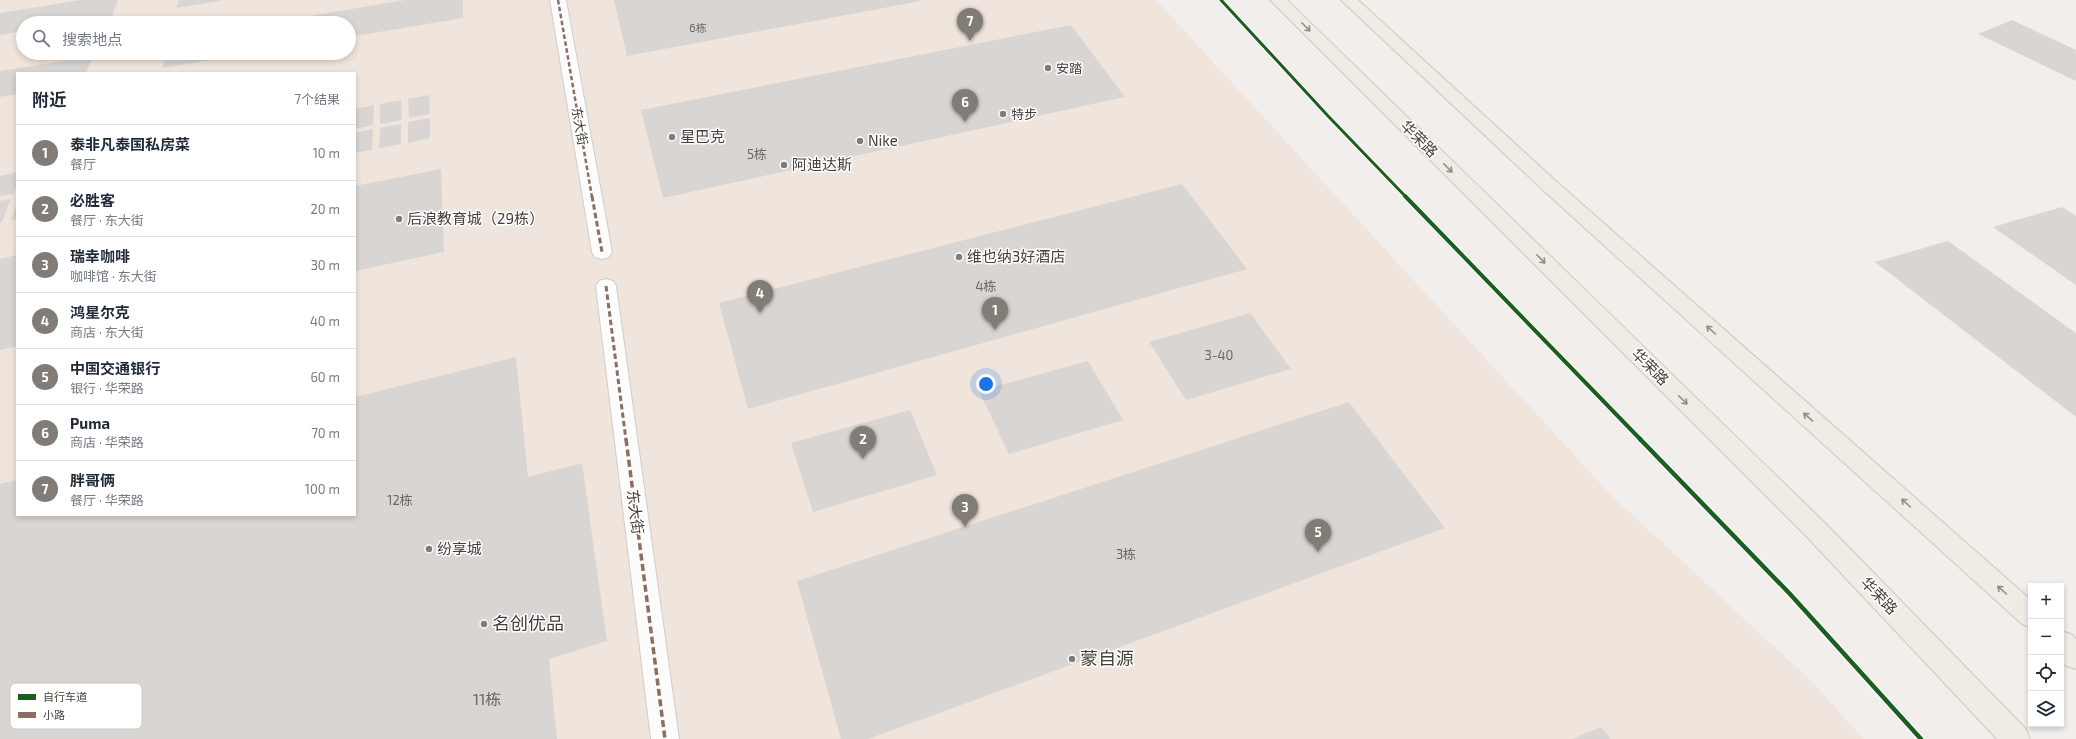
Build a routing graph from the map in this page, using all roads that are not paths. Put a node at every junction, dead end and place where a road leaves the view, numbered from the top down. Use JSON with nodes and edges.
{"nodes":[{"id":1,"x":558,"y":0,"type":"edge"},
{"id":2,"x":1278,"y":0,"type":"edge"},
{"id":3,"x":1349,"y":0,"type":"edge"},
{"id":4,"x":602,"y":252,"type":"dead end"},
{"id":5,"x":606,"y":286,"type":"dead end"},
{"id":6,"x":2028,"y":613,"type":"edge"},
{"id":7,"x":2064,"y":646,"type":"edge"},
{"id":8,"x":2076,"y":657,"type":"edge"},
{"id":9,"x":665,"y":739,"type":"edge"},
{"id":10,"x":2016,"y":739,"type":"edge"}],
"edges":[{"from":1,"to":4,"type":"street","name":"东大街"},
{"from":2,"to":10,"type":"main road","name":"华荣路","one_way":true},
{"from":6,"to":3,"type":"main road","one_way":true},
{"from":5,"to":9,"type":"street","name":"东大街"},
{"from":7,"to":8,"type":"main road"}]}
